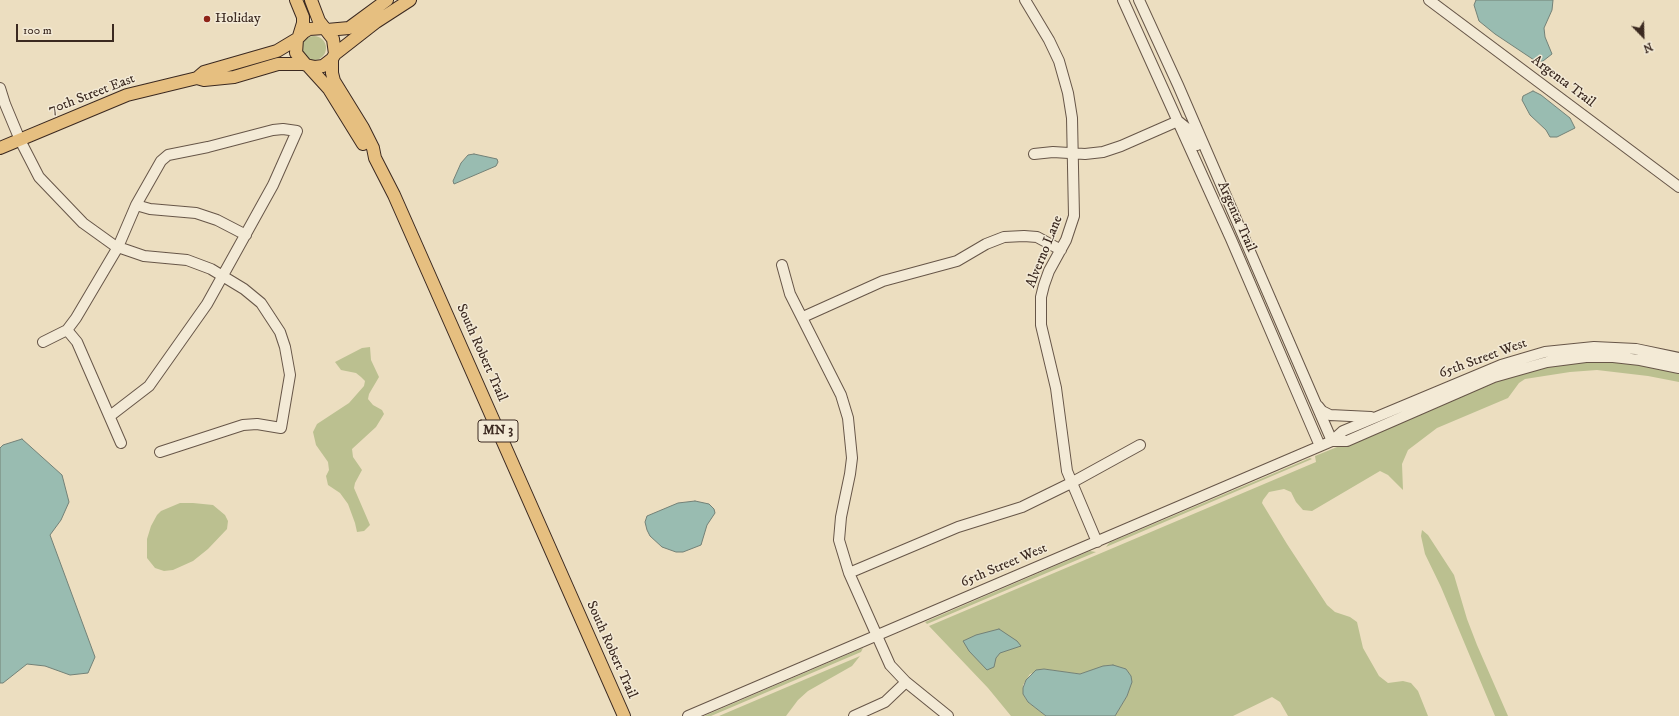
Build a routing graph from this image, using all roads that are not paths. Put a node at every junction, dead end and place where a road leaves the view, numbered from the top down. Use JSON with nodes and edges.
{"nodes":[{"id":1,"x":296,"y":0,"type":"edge"},
{"id":2,"x":310,"y":0,"type":"edge"},
{"id":3,"x":387,"y":0,"type":"edge"},
{"id":4,"x":410,"y":0,"type":"edge"},
{"id":5,"x":1025,"y":0,"type":"edge"},
{"id":6,"x":1123,"y":0,"type":"edge"},
{"id":7,"x":1139,"y":0,"type":"edge"},
{"id":8,"x":1429,"y":0,"type":"edge"},
{"id":9,"x":325,"y":29,"type":"junction"},
{"id":10,"x":298,"y":37,"type":"junction"},
{"id":11,"x":333,"y":57,"type":"junction"},
{"id":12,"x":306,"y":65,"type":"junction"},
{"id":13,"x":197,"y":78,"type":"junction"},
{"id":14,"x":0,"y":88,"type":"edge"},
{"id":15,"x":1178,"y":121,"type":"junction"},
{"id":16,"x":20,"y":140,"type":"junction"},
{"id":17,"x":0,"y":148,"type":"edge"},
{"id":18,"x":1034,"y":154,"type":"dead end"},
{"id":19,"x":1074,"y":154,"type":"junction"},
{"id":20,"x":375,"y":158,"type":"junction"},
{"id":21,"x":1679,"y":187,"type":"edge"},
{"id":22,"x":136,"y":205,"type":"junction"},
{"id":23,"x":1230,"y":206,"type":"junction"},
{"id":24,"x":246,"y":235,"type":"junction"},
{"id":25,"x":118,"y":247,"type":"junction"},
{"id":26,"x":1061,"y":250,"type":"junction"},
{"id":27,"x":782,"y":265,"type":"dead end"},
{"id":28,"x":224,"y":276,"type":"junction"},
{"id":29,"x":803,"y":317,"type":"junction"},
{"id":30,"x":67,"y":330,"type":"junction"},
{"id":31,"x":43,"y":342,"type":"dead end"},
{"id":32,"x":1679,"y":358,"type":"edge"},
{"id":33,"x":1679,"y":368,"type":"edge"},
{"id":34,"x":1316,"y":402,"type":"junction"},
{"id":35,"x":110,"y":416,"type":"junction"},
{"id":36,"x":1376,"y":417,"type":"junction"},
{"id":37,"x":1332,"y":441,"type":"junction"},
{"id":38,"x":121,"y":443,"type":"dead end"},
{"id":39,"x":1140,"y":445,"type":"dead end"},
{"id":40,"x":1320,"y":446,"type":"junction"},
{"id":41,"x":160,"y":452,"type":"dead end"},
{"id":42,"x":1071,"y":483,"type":"junction"},
{"id":43,"x":1097,"y":542,"type":"junction"},
{"id":44,"x":848,"y":573,"type":"junction"},
{"id":45,"x":876,"y":636,"type":"junction"},
{"id":46,"x":906,"y":682,"type":"junction"},
{"id":47,"x":624,"y":716,"type":"edge"},
{"id":48,"x":688,"y":716,"type":"edge"},
{"id":49,"x":854,"y":716,"type":"edge"},
{"id":50,"x":948,"y":716,"type":"edge"}],
"edges":[{"from":1,"to":10,"type":"main road"},
{"from":2,"to":9,"type":"main road"},
{"from":3,"to":9,"type":"main road"},
{"from":4,"to":11,"type":"main road"},
{"from":5,"to":19,"type":"street","name":"Alverno Lane"},
{"from":6,"to":15,"type":"street","name":"Argenta Trail"},
{"from":7,"to":23,"type":"street","name":"Argenta Trail"},
{"from":8,"to":21,"type":"street","name":"Argenta Trail"},
{"from":9,"to":10,"type":"main road"},
{"from":9,"to":11,"type":"main road"},
{"from":10,"to":12,"type":"main road"},
{"from":10,"to":13,"type":"main road","name":"70th Street East"},
{"from":11,"to":12,"type":"main road"},
{"from":11,"to":20,"type":"main road","name":"South Robert Trail","number":"MN 3"},
{"from":12,"to":13,"type":"main road","name":"70th Street East"},
{"from":12,"to":20,"type":"main road","name":"South Robert Trail","number":"MN 3"},
{"from":13,"to":16,"type":"main road","name":"70th Street East"},
{"from":14,"to":16,"type":"street"},
{"from":15,"to":19,"type":"street"},
{"from":15,"to":23,"type":"street"},
{"from":15,"to":40,"type":"street","name":"Argenta Trail"},
{"from":16,"to":17,"type":"main road","name":"70th Street East"},
{"from":16,"to":25,"type":"street"},
{"from":18,"to":19,"type":"street"},
{"from":19,"to":26,"type":"street","name":"Alverno Lane"},
{"from":20,"to":47,"type":"main road","name":"South Robert Trail","number":"MN 3"},
{"from":22,"to":24,"type":"street"},
{"from":22,"to":24,"type":"street"},
{"from":22,"to":25,"type":"street"},
{"from":23,"to":34,"type":"street","name":"Argenta Trail"},
{"from":24,"to":28,"type":"street"},
{"from":25,"to":28,"type":"street"},
{"from":25,"to":30,"type":"street"},
{"from":26,"to":29,"type":"street"},
{"from":26,"to":42,"type":"street","name":"Alverno Lane"},
{"from":27,"to":29,"type":"street"},
{"from":28,"to":35,"type":"street"},
{"from":28,"to":41,"type":"street"},
{"from":29,"to":44,"type":"street"},
{"from":30,"to":31,"type":"street"},
{"from":30,"to":35,"type":"street"},
{"from":32,"to":36,"type":"street","name":"65th Street West"},
{"from":33,"to":37,"type":"street","name":"65th Street West"},
{"from":34,"to":36,"type":"street"},
{"from":34,"to":37,"type":"street","name":"Argenta Trail"},
{"from":35,"to":38,"type":"street"},
{"from":36,"to":37,"type":"street","name":"65th Street West"},
{"from":37,"to":40,"type":"street","name":"65th Street West"},
{"from":39,"to":42,"type":"street"},
{"from":40,"to":43,"type":"street","name":"65th Street West"},
{"from":42,"to":43,"type":"street","name":"Alverno Lane"},
{"from":42,"to":44,"type":"street"},
{"from":43,"to":45,"type":"street","name":"65th Street West"},
{"from":44,"to":45,"type":"street"},
{"from":45,"to":46,"type":"street"},
{"from":45,"to":48,"type":"street","name":"65th Street West"},
{"from":46,"to":49,"type":"street"},
{"from":46,"to":50,"type":"street"}]}
